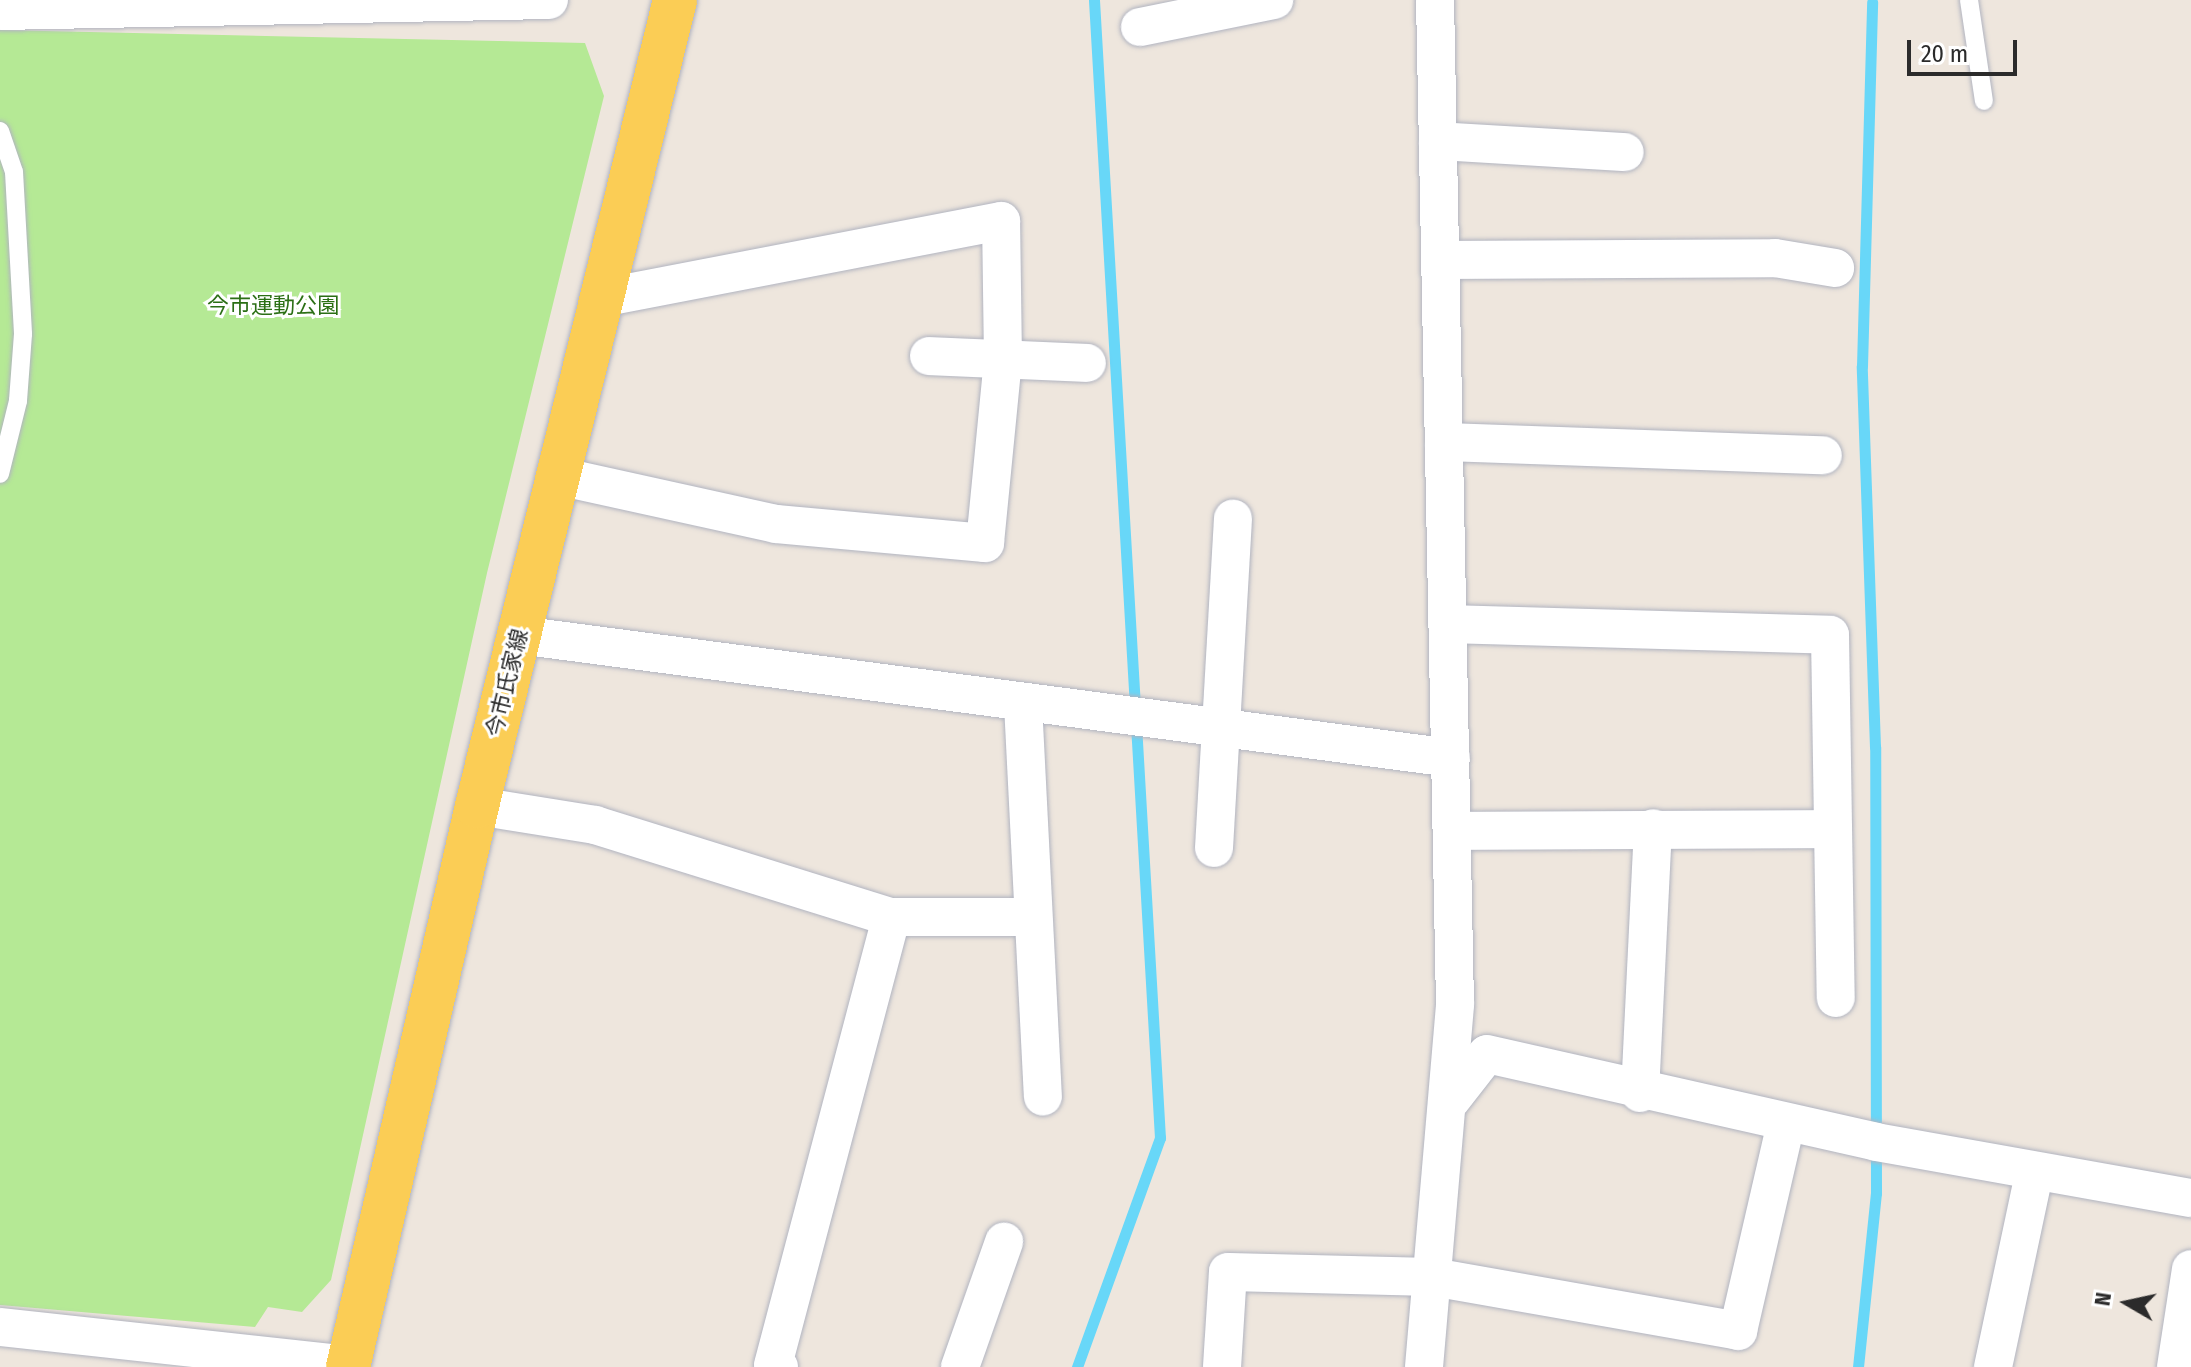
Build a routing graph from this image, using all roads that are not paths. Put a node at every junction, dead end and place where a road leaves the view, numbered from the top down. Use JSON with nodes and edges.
{"nodes":[{"id":1,"x":549,"y":0,"type":"edge"},
{"id":2,"x":675,"y":0,"type":"edge"},
{"id":3,"x":1274,"y":0,"type":"edge"},
{"id":4,"x":1435,"y":0,"type":"edge"},
{"id":5,"x":1969,"y":0,"type":"edge"},
{"id":6,"x":0,"y":11,"type":"edge"},
{"id":7,"x":1140,"y":27,"type":"dead end"},
{"id":8,"x":1984,"y":101,"type":"dead end"},
{"id":9,"x":0,"y":131,"type":"edge"},
{"id":10,"x":1438,"y":141,"type":"junction"},
{"id":11,"x":1625,"y":152,"type":"dead end"},
{"id":12,"x":1440,"y":260,"type":"junction"},
{"id":13,"x":1835,"y":268,"type":"dead end"},
{"id":14,"x":602,"y":298,"type":"junction"},
{"id":15,"x":929,"y":356,"type":"dead end"},
{"id":16,"x":1003,"y":360,"type":"junction"},
{"id":17,"x":1087,"y":363,"type":"dead end"},
{"id":18,"x":1444,"y":442,"type":"junction"},
{"id":19,"x":1823,"y":455,"type":"dead end"},
{"id":20,"x":0,"y":474,"type":"edge"},
{"id":21,"x":558,"y":476,"type":"junction"},
{"id":22,"x":1233,"y":519,"type":"dead end"},
{"id":23,"x":1448,"y":624,"type":"junction"},
{"id":24,"x":519,"y":635,"type":"junction"},
{"id":25,"x":1023,"y":704,"type":"junction"},
{"id":26,"x":1220,"y":724,"type":"junction"},
{"id":27,"x":1451,"y":758,"type":"junction"},
{"id":28,"x":477,"y":806,"type":"junction"},
{"id":29,"x":1653,"y":828,"type":"junction"},
{"id":30,"x":1831,"y":829,"type":"junction"},
{"id":31,"x":1452,"y":831,"type":"junction"},
{"id":32,"x":1214,"y":848,"type":"dead end"},
{"id":33,"x":891,"y":917,"type":"junction"},
{"id":34,"x":1031,"y":917,"type":"junction"},
{"id":35,"x":1836,"y":998,"type":"dead end"},
{"id":36,"x":1640,"y":1093,"type":"junction"},
{"id":37,"x":1043,"y":1096,"type":"dead end"},
{"id":38,"x":1451,"y":1100,"type":"junction"},
{"id":39,"x":1786,"y":1123,"type":"junction"},
{"id":40,"x":2034,"y":1174,"type":"junction"},
{"id":41,"x":2191,"y":1198,"type":"edge"},
{"id":42,"x":1004,"y":1242,"type":"dead end"},
{"id":43,"x":2191,"y":1269,"type":"edge"},
{"id":44,"x":1433,"y":1277,"type":"junction"},
{"id":45,"x":0,"y":1327,"type":"edge"},
{"id":46,"x":348,"y":1366,"type":"edge"},
{"id":47,"x":779,"y":1367,"type":"edge"},
{"id":48,"x":960,"y":1367,"type":"edge"},
{"id":49,"x":1222,"y":1367,"type":"edge"},
{"id":50,"x":1424,"y":1367,"type":"edge"},
{"id":51,"x":1993,"y":1367,"type":"edge"},
{"id":52,"x":2176,"y":1367,"type":"edge"}],
"edges":[{"from":1,"to":6,"type":"street"},
{"from":2,"to":14,"type":"main road","name":"今市氏家線"},
{"from":3,"to":7,"type":"street"},
{"from":4,"to":10,"type":"street"},
{"from":5,"to":8,"type":"lane"},
{"from":9,"to":20,"type":"lane"},
{"from":10,"to":11,"type":"street"},
{"from":10,"to":12,"type":"street"},
{"from":12,"to":13,"type":"street"},
{"from":12,"to":18,"type":"street"},
{"from":14,"to":16,"type":"street"},
{"from":14,"to":21,"type":"main road","name":"今市氏家線"},
{"from":15,"to":16,"type":"street"},
{"from":16,"to":17,"type":"street"},
{"from":16,"to":21,"type":"street"},
{"from":18,"to":19,"type":"street"},
{"from":18,"to":23,"type":"street"},
{"from":21,"to":24,"type":"main road","name":"今市氏家線"},
{"from":22,"to":26,"type":"street"},
{"from":23,"to":27,"type":"street"},
{"from":23,"to":30,"type":"street"},
{"from":24,"to":25,"type":"street"},
{"from":24,"to":28,"type":"main road","name":"今市氏家線"},
{"from":25,"to":26,"type":"street"},
{"from":25,"to":34,"type":"street"},
{"from":26,"to":27,"type":"street"},
{"from":26,"to":32,"type":"street"},
{"from":27,"to":31,"type":"street"},
{"from":28,"to":33,"type":"street"},
{"from":28,"to":46,"type":"main road","name":"今市氏家線"},
{"from":29,"to":30,"type":"street"},
{"from":29,"to":31,"type":"street"},
{"from":29,"to":36,"type":"street"},
{"from":30,"to":35,"type":"street"},
{"from":31,"to":38,"type":"street"},
{"from":33,"to":34,"type":"street"},
{"from":33,"to":47,"type":"street"},
{"from":34,"to":37,"type":"street"},
{"from":36,"to":38,"type":"street"},
{"from":36,"to":39,"type":"street"},
{"from":38,"to":44,"type":"street"},
{"from":39,"to":40,"type":"street"},
{"from":39,"to":44,"type":"street"},
{"from":40,"to":41,"type":"street"},
{"from":40,"to":51,"type":"street"},
{"from":42,"to":48,"type":"street"},
{"from":43,"to":52,"type":"street"},
{"from":44,"to":49,"type":"street"},
{"from":44,"to":50,"type":"street"},
{"from":45,"to":46,"type":"street"}]}
